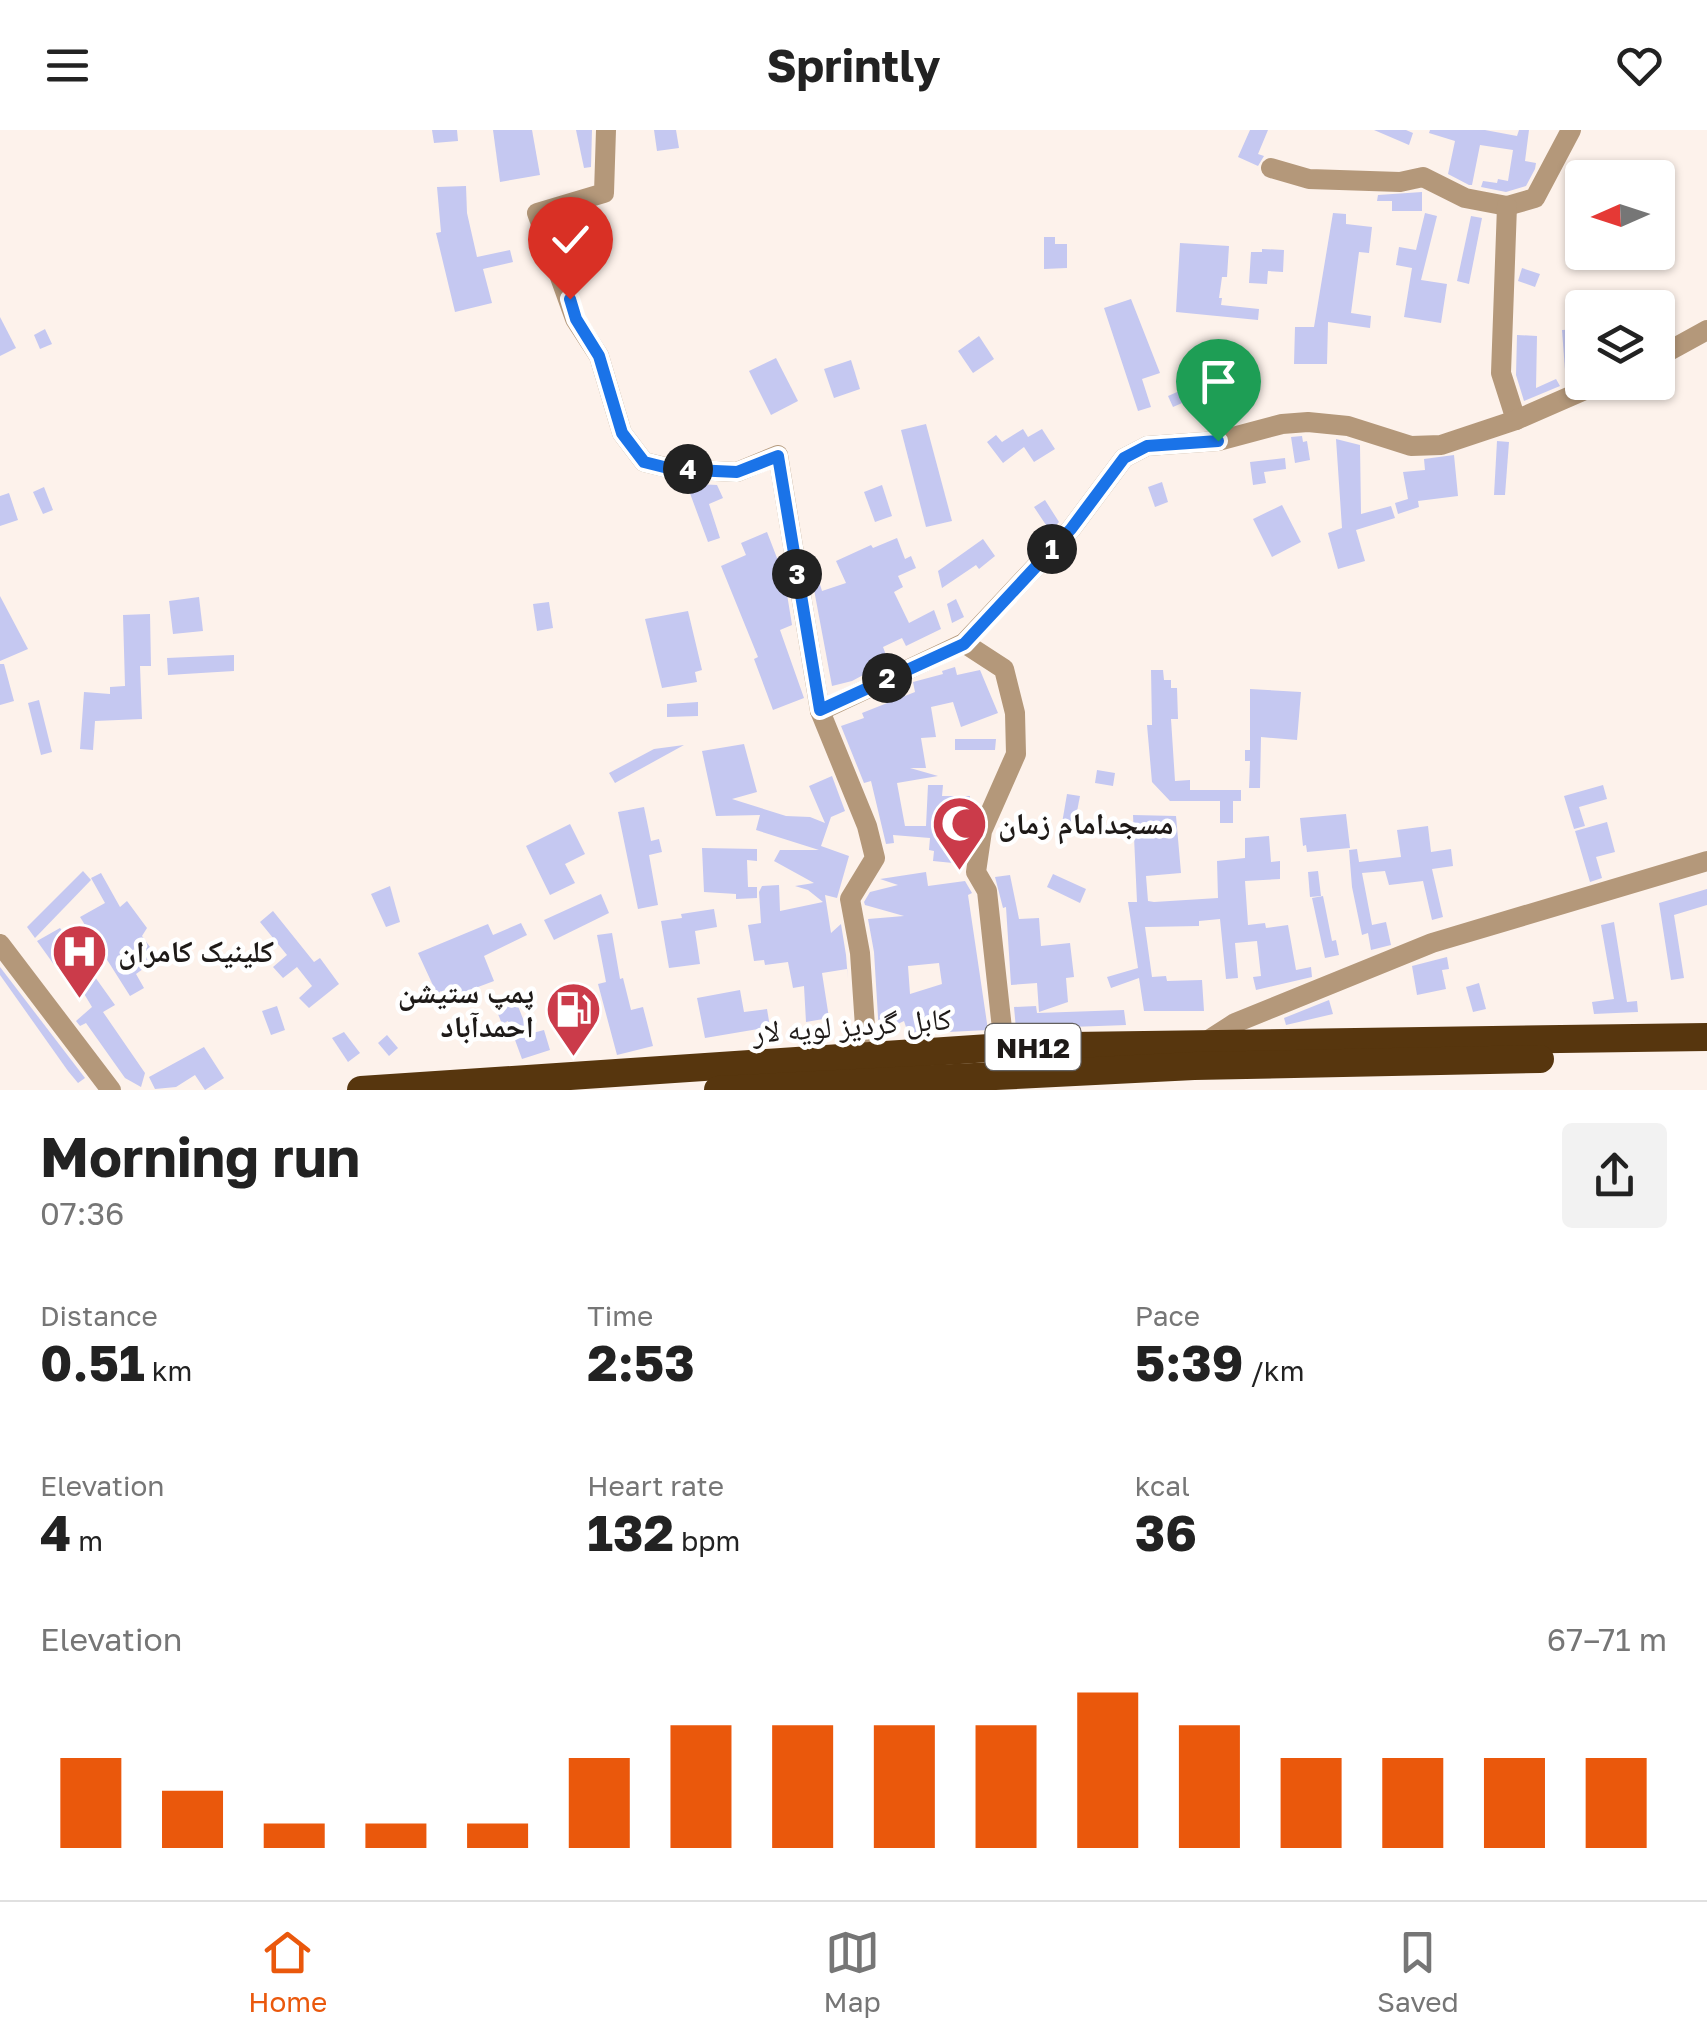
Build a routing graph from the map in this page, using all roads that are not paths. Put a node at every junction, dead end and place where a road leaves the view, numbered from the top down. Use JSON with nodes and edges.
{"nodes":[{"id":1,"x":606,"y":130,"type":"edge"},
{"id":2,"x":1571,"y":130,"type":"edge"},
{"id":3,"x":1271,"y":168,"type":"dead end"},
{"id":4,"x":1507,"y":206,"type":"junction"},
{"id":5,"x":1707,"y":330,"type":"edge"},
{"id":6,"x":1675,"y":348,"type":"edge"},
{"id":7,"x":1565,"y":399,"type":"edge"},
{"id":8,"x":1516,"y":420,"type":"junction"},
{"id":9,"x":964,"y":644,"type":"junction"},
{"id":10,"x":820,"y":710,"type":"junction"},
{"id":11,"x":1707,"y":861,"type":"edge"},
{"id":12,"x":0,"y":944,"type":"edge"},
{"id":13,"x":1707,"y":1036,"type":"edge"},
{"id":14,"x":1198,"y":1046,"type":"junction"},
{"id":15,"x":1004,"y":1047,"type":"junction"},
{"id":16,"x":866,"y":1056,"type":"junction"},
{"id":17,"x":1707,"y":1056,"type":"edge"},
{"id":18,"x":111,"y":1090,"type":"edge"},
{"id":19,"x":361,"y":1090,"type":"edge"},
{"id":20,"x":718,"y":1090,"type":"edge"}],
"edges":[{"from":1,"to":10,"type":"street"},
{"from":2,"to":4,"type":"street"},
{"from":3,"to":4,"type":"street"},
{"from":4,"to":8,"type":"street"},
{"from":5,"to":6,"type":"street"},
{"from":7,"to":8,"type":"street"},
{"from":8,"to":9,"type":"street"},
{"from":9,"to":10,"type":"street"},
{"from":9,"to":15,"type":"street"},
{"from":10,"to":16,"type":"street"},
{"from":11,"to":14,"type":"street"},
{"from":12,"to":18,"type":"street"},
{"from":13,"to":14,"type":"highway","name":"کابل گردیز لویه لار","number":"NH12"},
{"from":14,"to":15,"type":"highway","name":"کابل گردیز لویه لار","number":"NH12"},
{"from":15,"to":16,"type":"highway","name":"کابل گردیز لویه لار","number":"NH12"},
{"from":16,"to":19,"type":"highway","name":"کابل گردیز لویه لار","number":"NH12"},
{"from":17,"to":20,"type":"highway","name":"کابل گردیز لویه لار","number":"NH12"}]}
